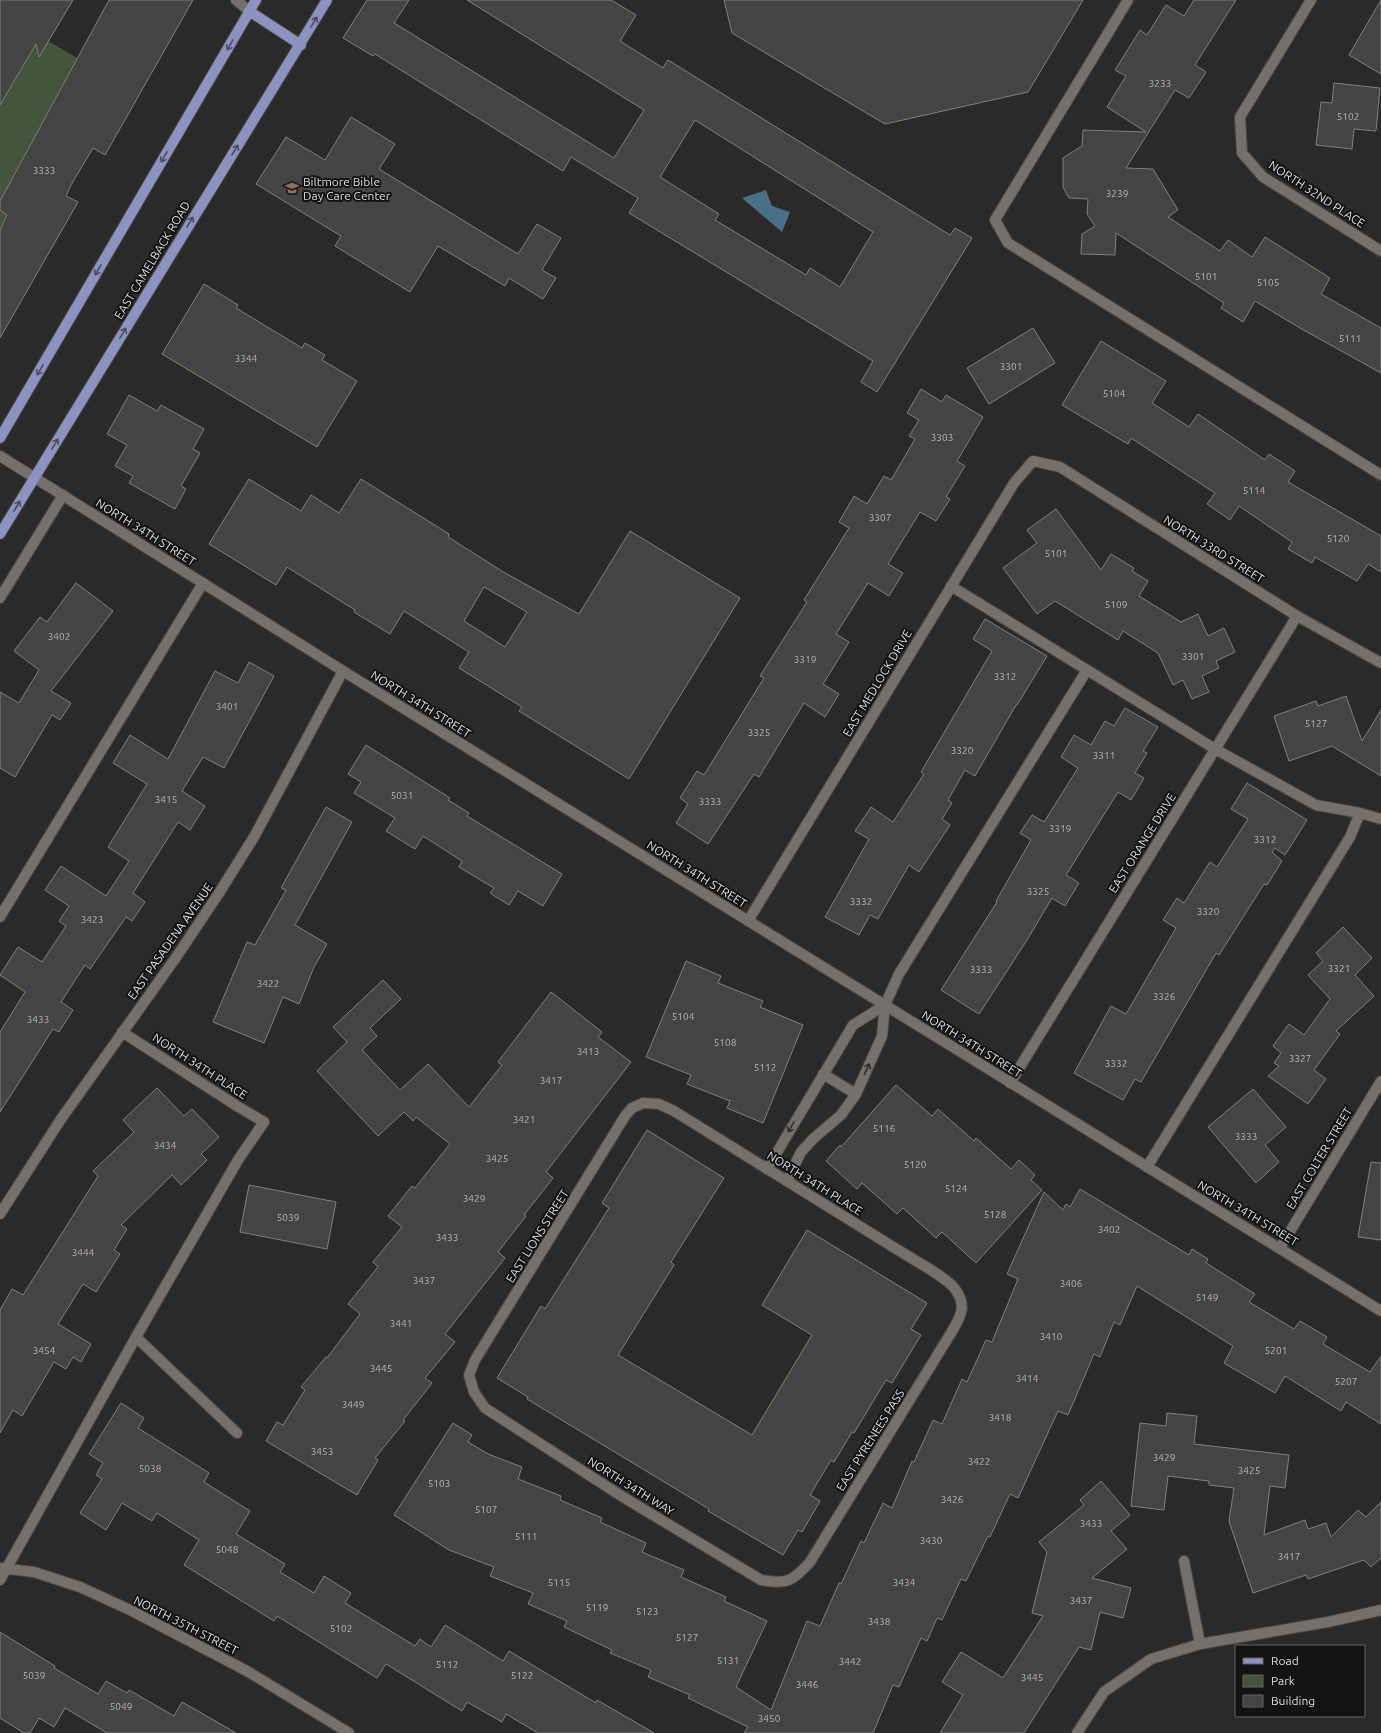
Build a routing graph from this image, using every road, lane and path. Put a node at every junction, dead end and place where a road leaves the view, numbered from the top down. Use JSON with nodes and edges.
{"nodes":[{"id":1,"x":236,"y":0,"type":"edge"},
{"id":2,"x":256,"y":0,"type":"edge"},
{"id":3,"x":327,"y":0,"type":"edge"},
{"id":4,"x":1128,"y":0,"type":"edge"},
{"id":5,"x":1312,"y":0,"type":"edge"},
{"id":6,"x":249,"y":11,"type":"junction"},
{"id":7,"x":301,"y":45,"type":"junction"},
{"id":8,"x":1381,"y":251,"type":"edge"},
{"id":9,"x":0,"y":438,"type":"edge"},
{"id":10,"x":0,"y":456,"type":"edge"},
{"id":11,"x":1033,"y":461,"type":"joint"},
{"id":12,"x":1381,"y":475,"type":"edge"},
{"id":13,"x":34,"y":477,"type":"junction"},
{"id":14,"x":63,"y":495,"type":"junction"},
{"id":15,"x":0,"y":534,"type":"edge"},
{"id":16,"x":203,"y":583,"type":"junction"},
{"id":17,"x":951,"y":586,"type":"junction"},
{"id":18,"x":0,"y":598,"type":"edge"},
{"id":19,"x":1297,"y":616,"type":"junction"},
{"id":20,"x":1381,"y":663,"type":"edge"},
{"id":21,"x":1087,"y":670,"type":"junction"},
{"id":22,"x":343,"y":671,"type":"junction"},
{"id":23,"x":1215,"y":749,"type":"junction"},
{"id":24,"x":1360,"y":813,"type":"junction"},
{"id":25,"x":1381,"y":819,"type":"edge"},
{"id":26,"x":0,"y":916,"type":"edge"},
{"id":27,"x":748,"y":921,"type":"junction"},
{"id":28,"x":885,"y":1005,"type":"junction"},
{"id":29,"x":122,"y":1032,"type":"junction"},
{"id":30,"x":822,"y":1074,"type":"junction"},
{"id":31,"x":1381,"y":1081,"type":"edge"},
{"id":32,"x":1010,"y":1083,"type":"junction"},
{"id":33,"x":856,"y":1094,"type":"junction"},
{"id":34,"x":643,"y":1103,"type":"joint"},
{"id":35,"x":1147,"y":1166,"type":"junction"},
{"id":36,"x":767,"y":1169,"type":"junction"},
{"id":37,"x":787,"y":1181,"type":"junction"},
{"id":38,"x":0,"y":1214,"type":"edge"},
{"id":39,"x":1280,"y":1248,"type":"junction"},
{"id":40,"x":962,"y":1302,"type":"joint"},
{"id":41,"x":1381,"y":1311,"type":"edge"},
{"id":42,"x":136,"y":1337,"type":"junction"},
{"id":43,"x":474,"y":1392,"type":"joint"},
{"id":44,"x":237,"y":1433,"type":"dead end"},
{"id":45,"x":1184,"y":1561,"type":"dead end"},
{"id":46,"x":3,"y":1568,"type":"edge"},
{"id":47,"x":0,"y":1580,"type":"edge"},
{"id":48,"x":786,"y":1582,"type":"joint"},
{"id":49,"x":1381,"y":1610,"type":"edge"},
{"id":50,"x":1242,"y":1642,"type":"edge"},
{"id":51,"x":1200,"y":1644,"type":"junction"},
{"id":52,"x":349,"y":1733,"type":"edge"},
{"id":53,"x":1077,"y":1733,"type":"edge"}],
"edges":[{"from":1,"to":6,"type":"street"},
{"from":2,"to":6,"type":"main road"},
{"from":7,"to":3,"type":"main road","name":"EAST CAMELBACK ROAD","one_way":true},
{"from":4,"to":12,"type":"street"},
{"from":5,"to":8,"type":"street","name":"NORTH 32ND PLACE"},
{"from":6,"to":7,"type":"main road"},
{"from":6,"to":9,"type":"main road","one_way":true},
{"from":13,"to":7,"type":"main road","name":"EAST CAMELBACK ROAD","one_way":true},
{"from":10,"to":13,"type":"street","name":"NORTH 34TH STREET"},
{"from":11,"to":17,"type":"street","name":"EAST MEDLOCK DRIVE"},
{"from":11,"to":19,"type":"street","name":"NORTH 33RD STREET"},
{"from":13,"to":14,"type":"street","name":"NORTH 34TH STREET"},
{"from":15,"to":13,"type":"main road","name":"EAST CAMELBACK ROAD","one_way":true},
{"from":14,"to":16,"type":"street","name":"NORTH 34TH STREET"},
{"from":14,"to":18,"type":"street"},
{"from":16,"to":22,"type":"street","name":"NORTH 34TH STREET"},
{"from":16,"to":26,"type":"street"},
{"from":17,"to":21,"type":"street"},
{"from":17,"to":27,"type":"street","name":"EAST MEDLOCK DRIVE"},
{"from":19,"to":20,"type":"street","name":"NORTH 33RD STREET"},
{"from":19,"to":23,"type":"street","name":"EAST ORANGE DRIVE"},
{"from":21,"to":23,"type":"street"},
{"from":21,"to":28,"type":"street"},
{"from":22,"to":27,"type":"street","name":"NORTH 34TH STREET"},
{"from":22,"to":29,"type":"street","name":"EAST PASADENA AVENUE"},
{"from":23,"to":24,"type":"street"},
{"from":23,"to":32,"type":"street","name":"EAST ORANGE DRIVE"},
{"from":24,"to":25,"type":"street"},
{"from":24,"to":35,"type":"street"},
{"from":27,"to":28,"type":"street","name":"NORTH 34TH STREET"},
{"from":28,"to":30,"type":"street"},
{"from":28,"to":32,"type":"street","name":"NORTH 34TH STREET"},
{"from":33,"to":28,"type":"street","one_way":true},
{"from":29,"to":38,"type":"street","name":"EAST PASADENA AVENUE"},
{"from":29,"to":42,"type":"street","name":"NORTH 34TH PLACE"},
{"from":30,"to":33,"type":"street"},
{"from":30,"to":36,"type":"street","one_way":true},
{"from":31,"to":39,"type":"street","name":"EAST COLTER STREET"},
{"from":32,"to":35,"type":"street","name":"NORTH 34TH STREET"},
{"from":33,"to":37,"type":"street"},
{"from":34,"to":36,"type":"street","name":"NORTH 34TH PLACE"},
{"from":34,"to":43,"type":"street","name":"EAST LIONS STREET"},
{"from":35,"to":39,"type":"street","name":"NORTH 34TH STREET"},
{"from":36,"to":37,"type":"street","name":"NORTH 34TH PLACE"},
{"from":37,"to":40,"type":"street","name":"NORTH 34TH PLACE"},
{"from":39,"to":41,"type":"street","name":"NORTH 34TH STREET"},
{"from":40,"to":48,"type":"street","name":"EAST PYRENEES PASS"},
{"from":42,"to":44,"type":"street"},
{"from":42,"to":46,"type":"street"},
{"from":43,"to":48,"type":"street","name":"NORTH 34TH WAY"},
{"from":45,"to":51,"type":"street"},
{"from":46,"to":47,"type":"street"},
{"from":46,"to":52,"type":"street","name":"NORTH 35TH STREET"},
{"from":49,"to":50,"type":"street"},
{"from":50,"to":51,"type":"street"},
{"from":51,"to":53,"type":"street"}]}
